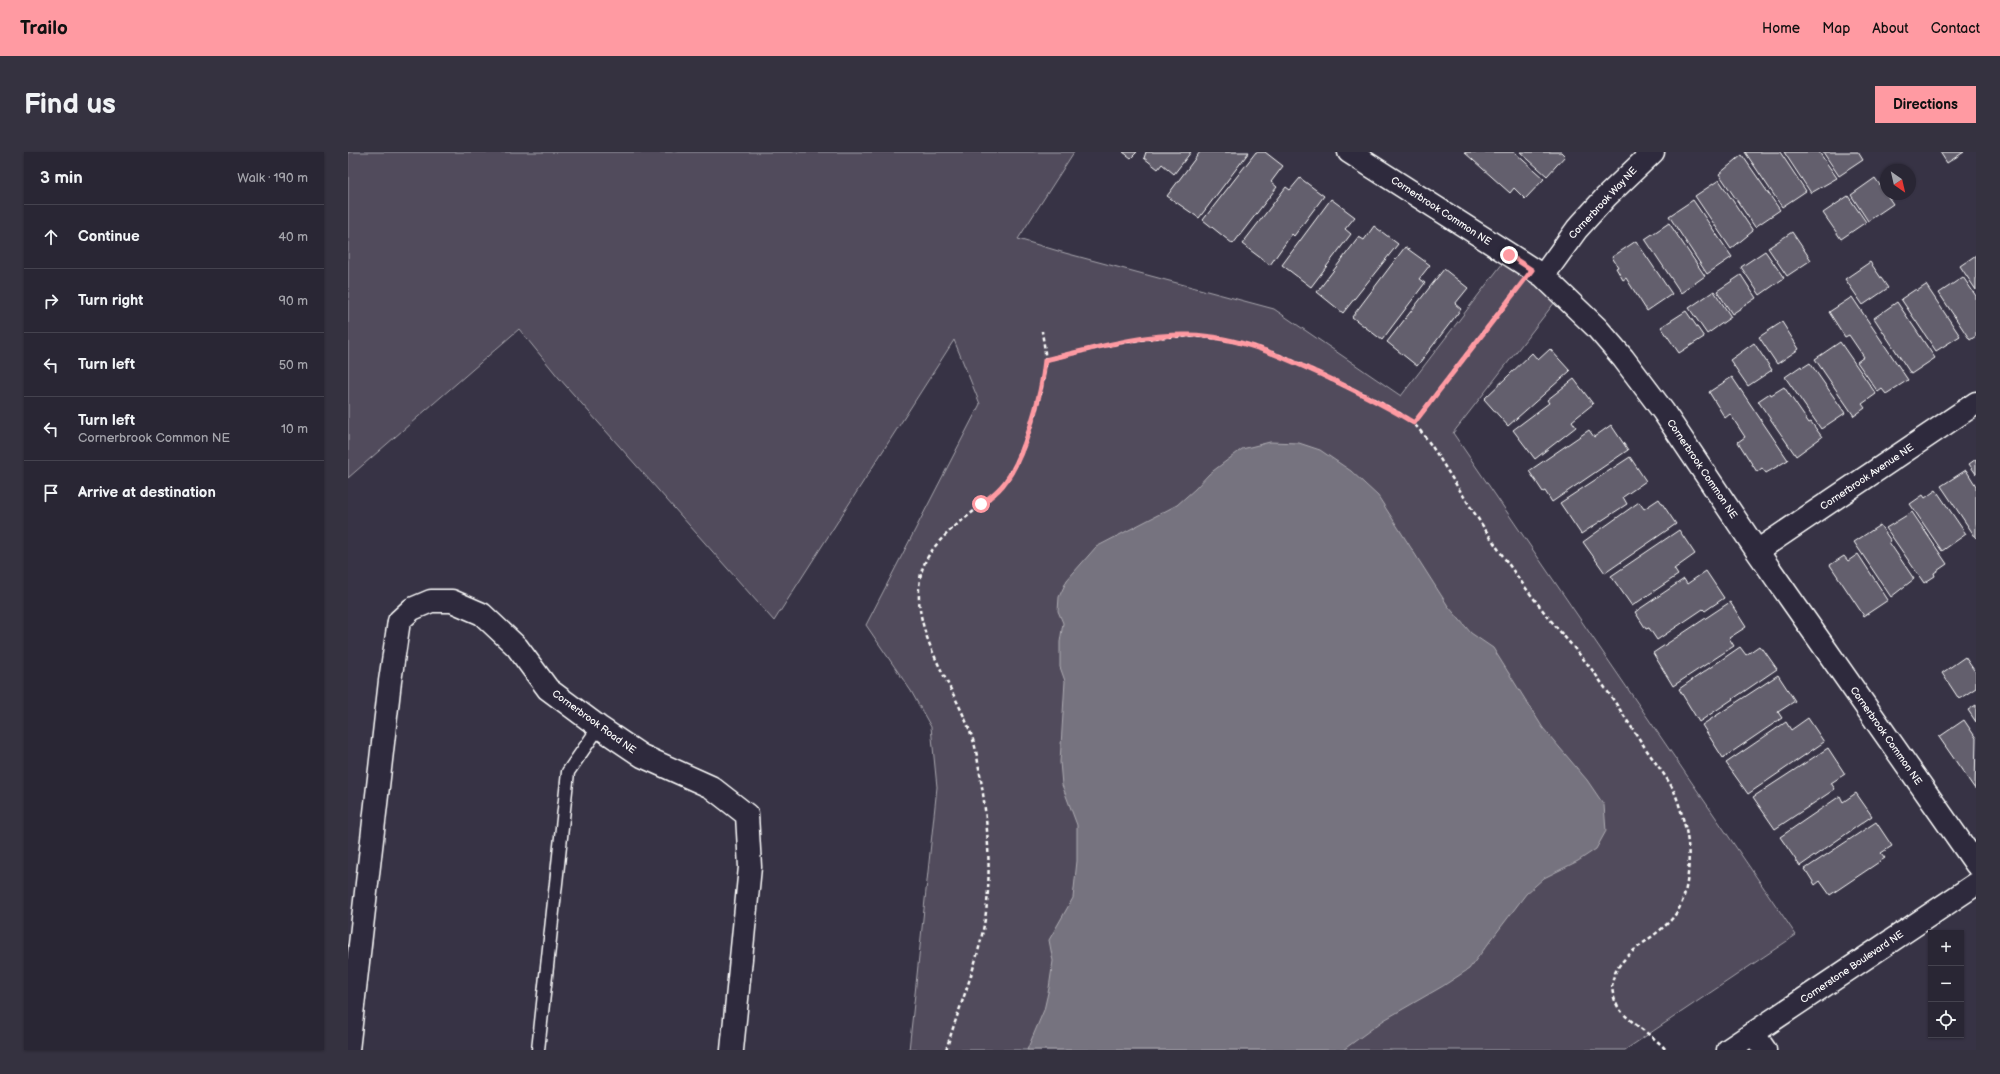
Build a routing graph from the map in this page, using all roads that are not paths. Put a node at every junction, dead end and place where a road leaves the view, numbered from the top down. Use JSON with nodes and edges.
{"nodes":[{"id":1,"x":1349,"y":152,"type":"edge"},
{"id":2,"x":1653,"y":152,"type":"edge"},
{"id":3,"x":1538,"y":273,"type":"junction"},
{"id":4,"x":1976,"y":403,"type":"edge"},
{"id":5,"x":1757,"y":551,"type":"junction"},
{"id":6,"x":599,"y":727,"type":"junction"},
{"id":7,"x":1976,"y":864,"type":"edge"},
{"id":8,"x":1976,"y":884,"type":"edge"},
{"id":9,"x":1759,"y":1042,"type":"edge"},
{"id":10,"x":348,"y":1050,"type":"edge"},
{"id":11,"x":538,"y":1050,"type":"edge"},
{"id":12,"x":732,"y":1050,"type":"edge"},
{"id":13,"x":1728,"y":1050,"type":"edge"}],
"edges":[{"from":1,"to":3,"type":"street","name":"Cornerbrook Common NE"},
{"from":2,"to":3,"type":"street","name":"Cornerbrook Way NE"},
{"from":3,"to":5,"type":"street","name":"Cornerbrook Common NE"},
{"from":4,"to":5,"type":"street","name":"Cornerbrook Avenue NE"},
{"from":5,"to":7,"type":"street","name":"Cornerbrook Common NE"},
{"from":6,"to":10,"type":"street","name":"Cornerbrook Road NE"},
{"from":6,"to":11,"type":"lane"},
{"from":6,"to":12,"type":"street","name":"Cornerbrook Road NE"},
{"from":8,"to":9,"type":"street","name":"Cornerstone Boulevard NE"},
{"from":9,"to":13,"type":"street","name":"Cornerstone Boulevard NE"}]}
